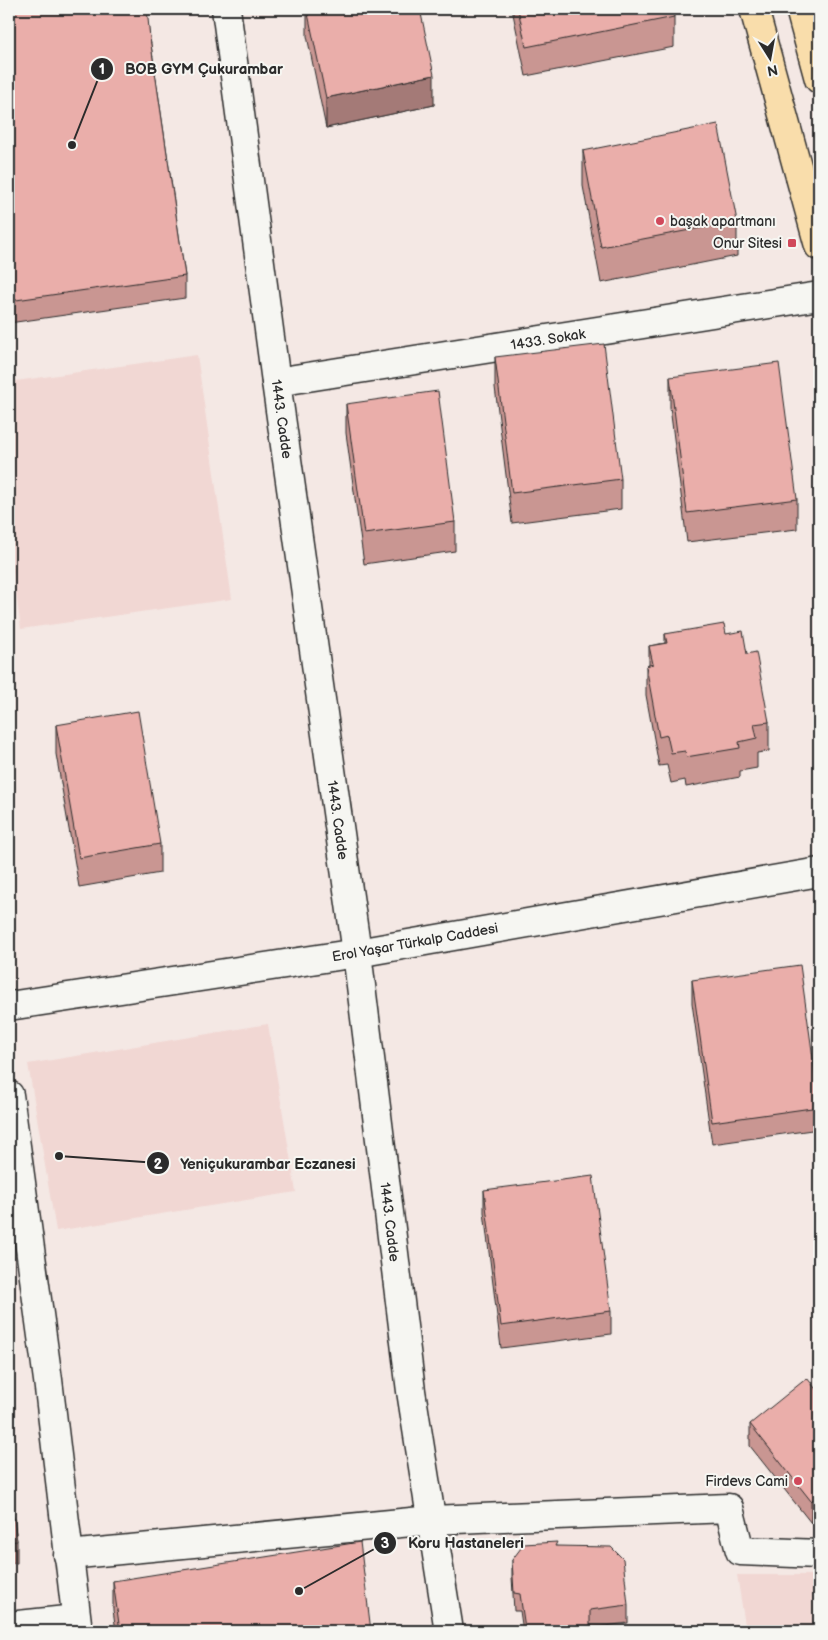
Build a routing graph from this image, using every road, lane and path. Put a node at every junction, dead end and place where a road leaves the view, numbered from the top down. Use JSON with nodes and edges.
{"nodes":[{"id":1,"x":226,"y":9,"type":"edge"},
{"id":2,"x":754,"y":9,"type":"edge"},
{"id":3,"x":800,"y":9,"type":"edge"},
{"id":4,"x":819,"y":79,"type":"edge"},
{"id":5,"x":819,"y":246,"type":"edge"},
{"id":6,"x":819,"y":296,"type":"edge"},
{"id":7,"x":276,"y":382,"type":"junction"},
{"id":8,"x":819,"y":872,"type":"edge"},
{"id":9,"x":357,"y":953,"type":"junction"},
{"id":10,"x":9,"y":1006,"type":"edge"},
{"id":11,"x":9,"y":1094,"type":"edge"},
{"id":12,"x":432,"y":1520,"type":"junction"},
{"id":13,"x":819,"y":1554,"type":"edge"},
{"id":14,"x":68,"y":1555,"type":"junction"},
{"id":15,"x":77,"y":1625,"type":"edge"},
{"id":16,"x":9,"y":1626,"type":"edge"},
{"id":17,"x":450,"y":1631,"type":"edge"}],
"edges":[{"from":1,"to":7,"type":"street","name":"1443. Cadde"},
{"from":2,"to":5,"type":"main road"},
{"from":3,"to":4,"type":"main road"},
{"from":6,"to":7,"type":"street","name":"1433. Sokak"},
{"from":7,"to":9,"type":"street","name":"1443. Cadde"},
{"from":8,"to":9,"type":"street","name":"Erol Yaşar Türkalp Caddesi"},
{"from":9,"to":10,"type":"street","name":"Erol Yaşar Türkalp Caddesi"},
{"from":9,"to":12,"type":"street","name":"1443. Cadde"},
{"from":11,"to":14,"type":"street"},
{"from":12,"to":13,"type":"street"},
{"from":12,"to":14,"type":"street"},
{"from":12,"to":17,"type":"street","name":"1443. Cadde"},
{"from":14,"to":15,"type":"street"},
{"from":15,"to":16,"type":"street"}]}
